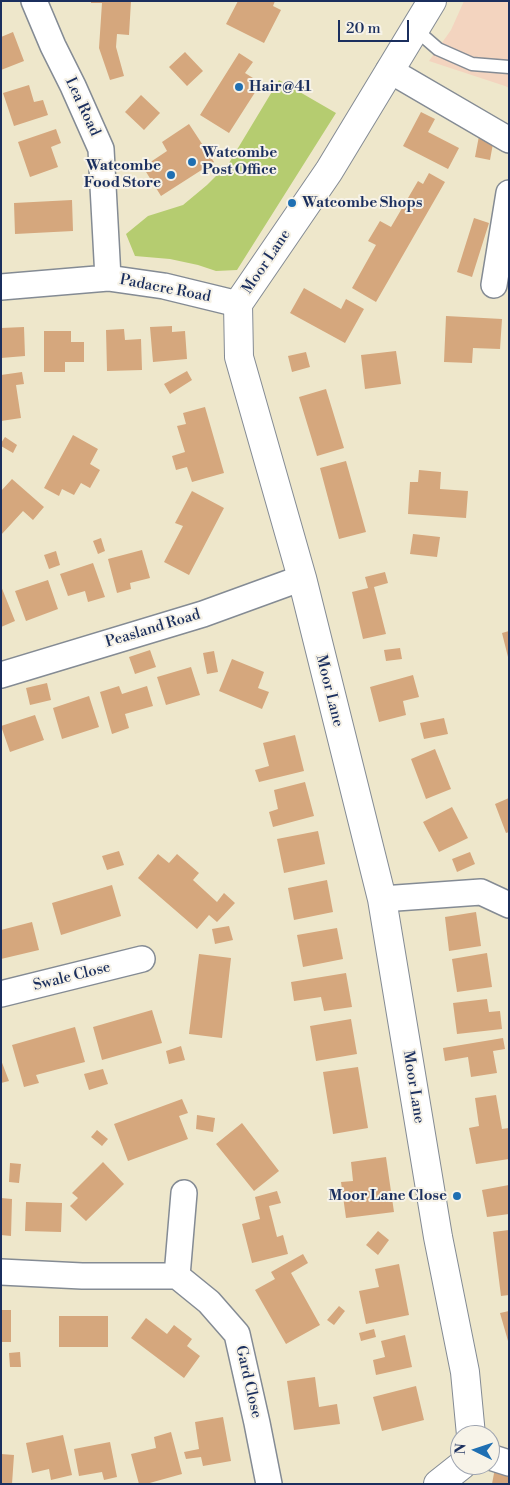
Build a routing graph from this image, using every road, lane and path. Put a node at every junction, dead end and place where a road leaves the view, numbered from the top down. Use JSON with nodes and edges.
{"nodes":[{"id":1,"x":34,"y":1,"type":"edge"},
{"id":2,"x":432,"y":1,"type":"edge"},
{"id":3,"x":415,"y":29,"type":"junction"},
{"id":4,"x":509,"y":67,"type":"edge"},
{"id":5,"x":389,"y":70,"type":"junction"},
{"id":6,"x":509,"y":140,"type":"edge"},
{"id":7,"x":509,"y":193,"type":"edge"},
{"id":8,"x":108,"y":278,"type":"junction"},
{"id":9,"x":494,"y":285,"type":"dead end"},
{"id":10,"x":1,"y":287,"type":"edge"},
{"id":11,"x":238,"y":304,"type":"junction"},
{"id":12,"x":302,"y":578,"type":"junction"},
{"id":13,"x":1,"y":675,"type":"edge"},
{"id":14,"x":382,"y":899,"type":"junction"},
{"id":15,"x":509,"y":905,"type":"edge"},
{"id":16,"x":142,"y":959,"type":"dead end"},
{"id":17,"x":1,"y":994,"type":"edge"},
{"id":18,"x":184,"y":1193,"type":"dead end"},
{"id":19,"x":1,"y":1272,"type":"edge"},
{"id":20,"x":177,"y":1276,"type":"junction"},
{"id":21,"x":470,"y":1425,"type":"edge"},
{"id":22,"x":450,"y":1474,"type":"edge"},
{"id":23,"x":268,"y":1484,"type":"edge"},
{"id":24,"x":438,"y":1484,"type":"edge"}],
"edges":[{"from":1,"to":8,"type":"street","name":"Lea Road"},
{"from":2,"to":3,"type":"street","name":"Moor Lane"},
{"from":3,"to":4,"type":"lane"},
{"from":3,"to":5,"type":"street","name":"Moor Lane"},
{"from":5,"to":6,"type":"street"},
{"from":5,"to":11,"type":"street","name":"Moor Lane"},
{"from":7,"to":9,"type":"street"},
{"from":8,"to":10,"type":"street","name":"Padacre Road"},
{"from":8,"to":11,"type":"street","name":"Padacre Road"},
{"from":11,"to":12,"type":"street","name":"Moor Lane"},
{"from":12,"to":13,"type":"street","name":"Peasland Road"},
{"from":12,"to":14,"type":"street","name":"Moor Lane"},
{"from":14,"to":15,"type":"street"},
{"from":14,"to":21,"type":"street","name":"Moor Lane"},
{"from":16,"to":17,"type":"street","name":"Swale Close"},
{"from":18,"to":20,"type":"street"},
{"from":19,"to":20,"type":"street"},
{"from":20,"to":23,"type":"street","name":"Gard Close"},
{"from":22,"to":24,"type":"street"}]}
